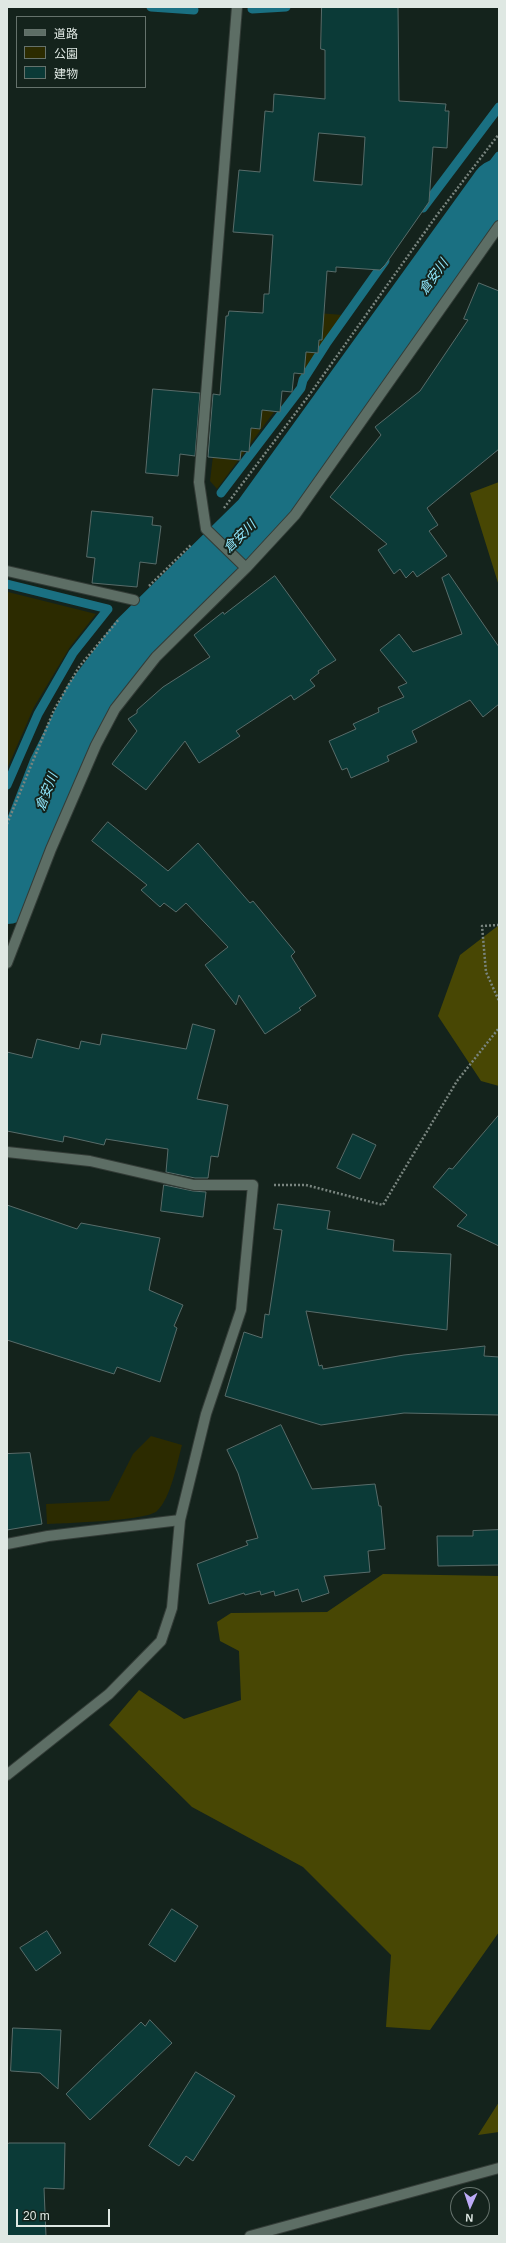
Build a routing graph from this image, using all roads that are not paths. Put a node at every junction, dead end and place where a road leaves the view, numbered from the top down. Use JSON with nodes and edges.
{"nodes":[{"id":1,"x":237,"y":7,"type":"edge"},
{"id":2,"x":499,"y":226,"type":"edge"},
{"id":3,"x":246,"y":568,"type":"junction"},
{"id":4,"x":7,"y":571,"type":"edge"},
{"id":5,"x":134,"y":600,"type":"road end"},
{"id":6,"x":7,"y":963,"type":"edge"},
{"id":7,"x":7,"y":1152,"type":"edge"},
{"id":8,"x":180,"y":1520,"type":"junction"},
{"id":9,"x":7,"y":1544,"type":"edge"},
{"id":10,"x":7,"y":1775,"type":"edge"},
{"id":11,"x":499,"y":2168,"type":"edge"},
{"id":12,"x":250,"y":2236,"type":"edge"}],
"edges":[{"from":1,"to":3,"type":"street"},
{"from":2,"to":3,"type":"street"},
{"from":3,"to":6,"type":"street"},
{"from":4,"to":5,"type":"street"},
{"from":7,"to":8,"type":"street"},
{"from":8,"to":9,"type":"street"},
{"from":8,"to":10,"type":"street"},
{"from":11,"to":12,"type":"street"}]}
